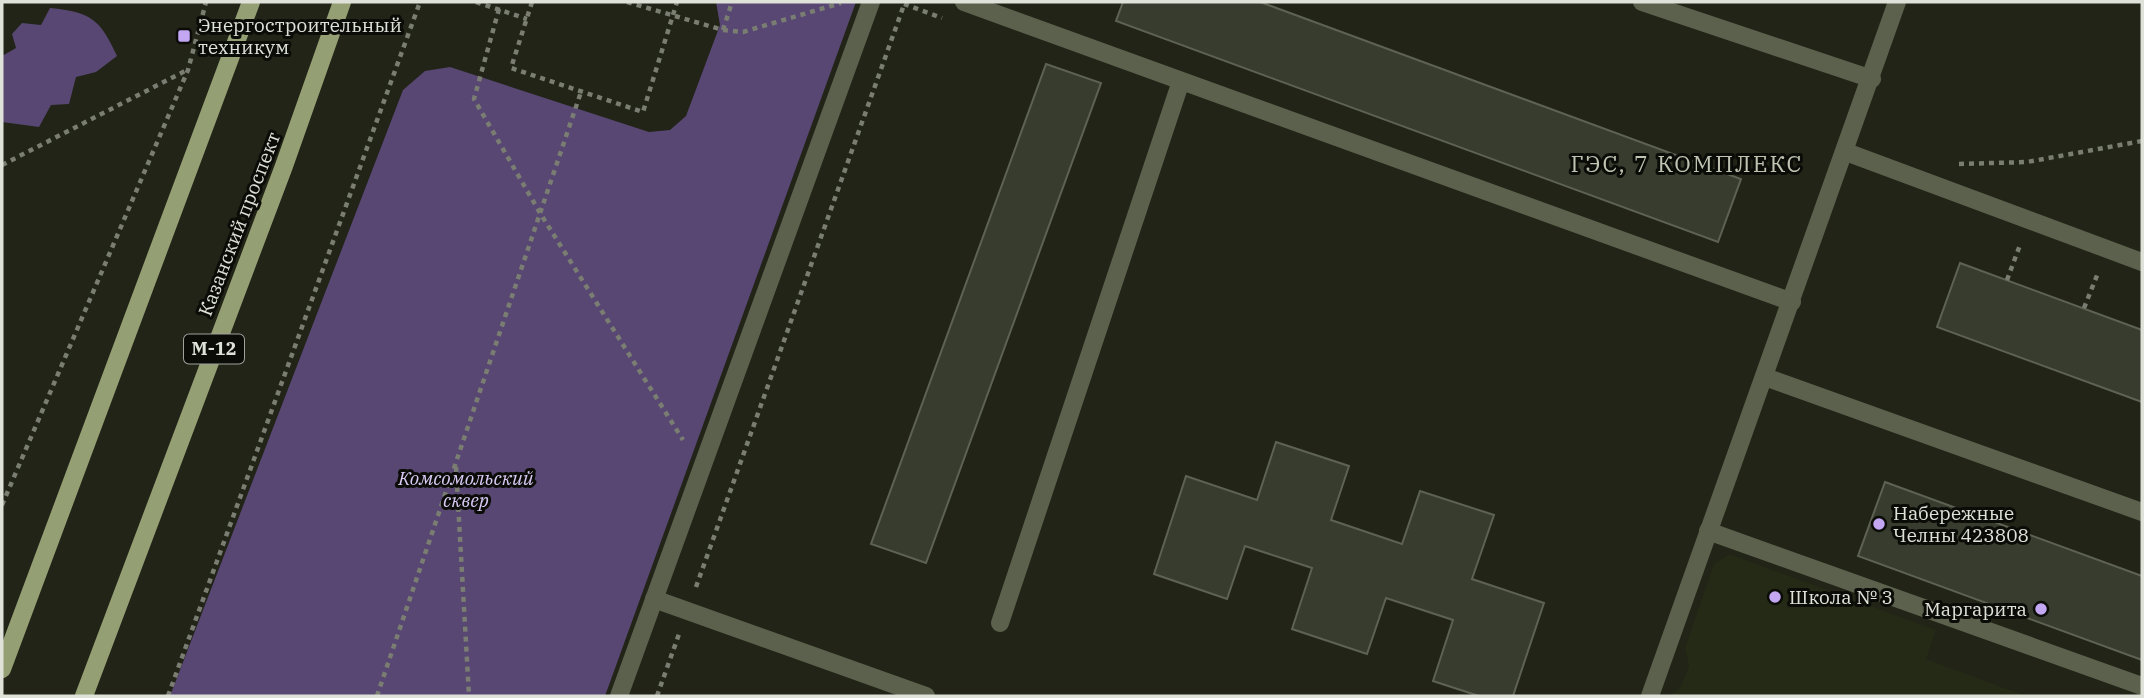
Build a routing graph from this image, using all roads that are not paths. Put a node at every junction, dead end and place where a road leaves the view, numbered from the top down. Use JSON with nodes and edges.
{"nodes":[{"id":1,"x":251,"y":2,"type":"edge"},
{"id":2,"x":342,"y":2,"type":"edge"},
{"id":3,"x":871,"y":2,"type":"edge"},
{"id":4,"x":964,"y":2,"type":"edge"},
{"id":5,"x":1642,"y":2,"type":"edge"},
{"id":6,"x":1898,"y":2,"type":"edge"},
{"id":7,"x":1872,"y":79,"type":"junction"},
{"id":8,"x":1181,"y":81,"type":"junction"},
{"id":9,"x":1846,"y":152,"type":"junction"},
{"id":10,"x":2142,"y":262,"type":"edge"},
{"id":11,"x":1792,"y":302,"type":"junction"},
{"id":12,"x":1765,"y":377,"type":"junction"},
{"id":13,"x":2142,"y":512,"type":"edge"},
{"id":14,"x":1708,"y":531,"type":"junction"},
{"id":15,"x":654,"y":599,"type":"junction"},
{"id":16,"x":1000,"y":623,"type":"dead end"},
{"id":17,"x":2,"y":669,"type":"edge"},
{"id":18,"x":2142,"y":686,"type":"edge"},
{"id":19,"x":84,"y":696,"type":"edge"},
{"id":20,"x":619,"y":696,"type":"edge"},
{"id":21,"x":926,"y":696,"type":"edge"},
{"id":22,"x":1650,"y":696,"type":"edge"}],
"edges":[{"from":1,"to":17,"type":"main road"},
{"from":2,"to":19,"type":"main road","name":"Казанский проспект","number":"М-12"},
{"from":3,"to":15,"type":"street"},
{"from":4,"to":8,"type":"street"},
{"from":5,"to":7,"type":"street"},
{"from":6,"to":7,"type":"street"},
{"from":7,"to":9,"type":"street"},
{"from":8,"to":11,"type":"street"},
{"from":8,"to":16,"type":"street"},
{"from":9,"to":10,"type":"street"},
{"from":9,"to":11,"type":"street"},
{"from":11,"to":12,"type":"street"},
{"from":12,"to":13,"type":"street"},
{"from":12,"to":14,"type":"street"},
{"from":14,"to":18,"type":"street"},
{"from":14,"to":22,"type":"street"},
{"from":15,"to":20,"type":"street"},
{"from":15,"to":21,"type":"street"}]}
